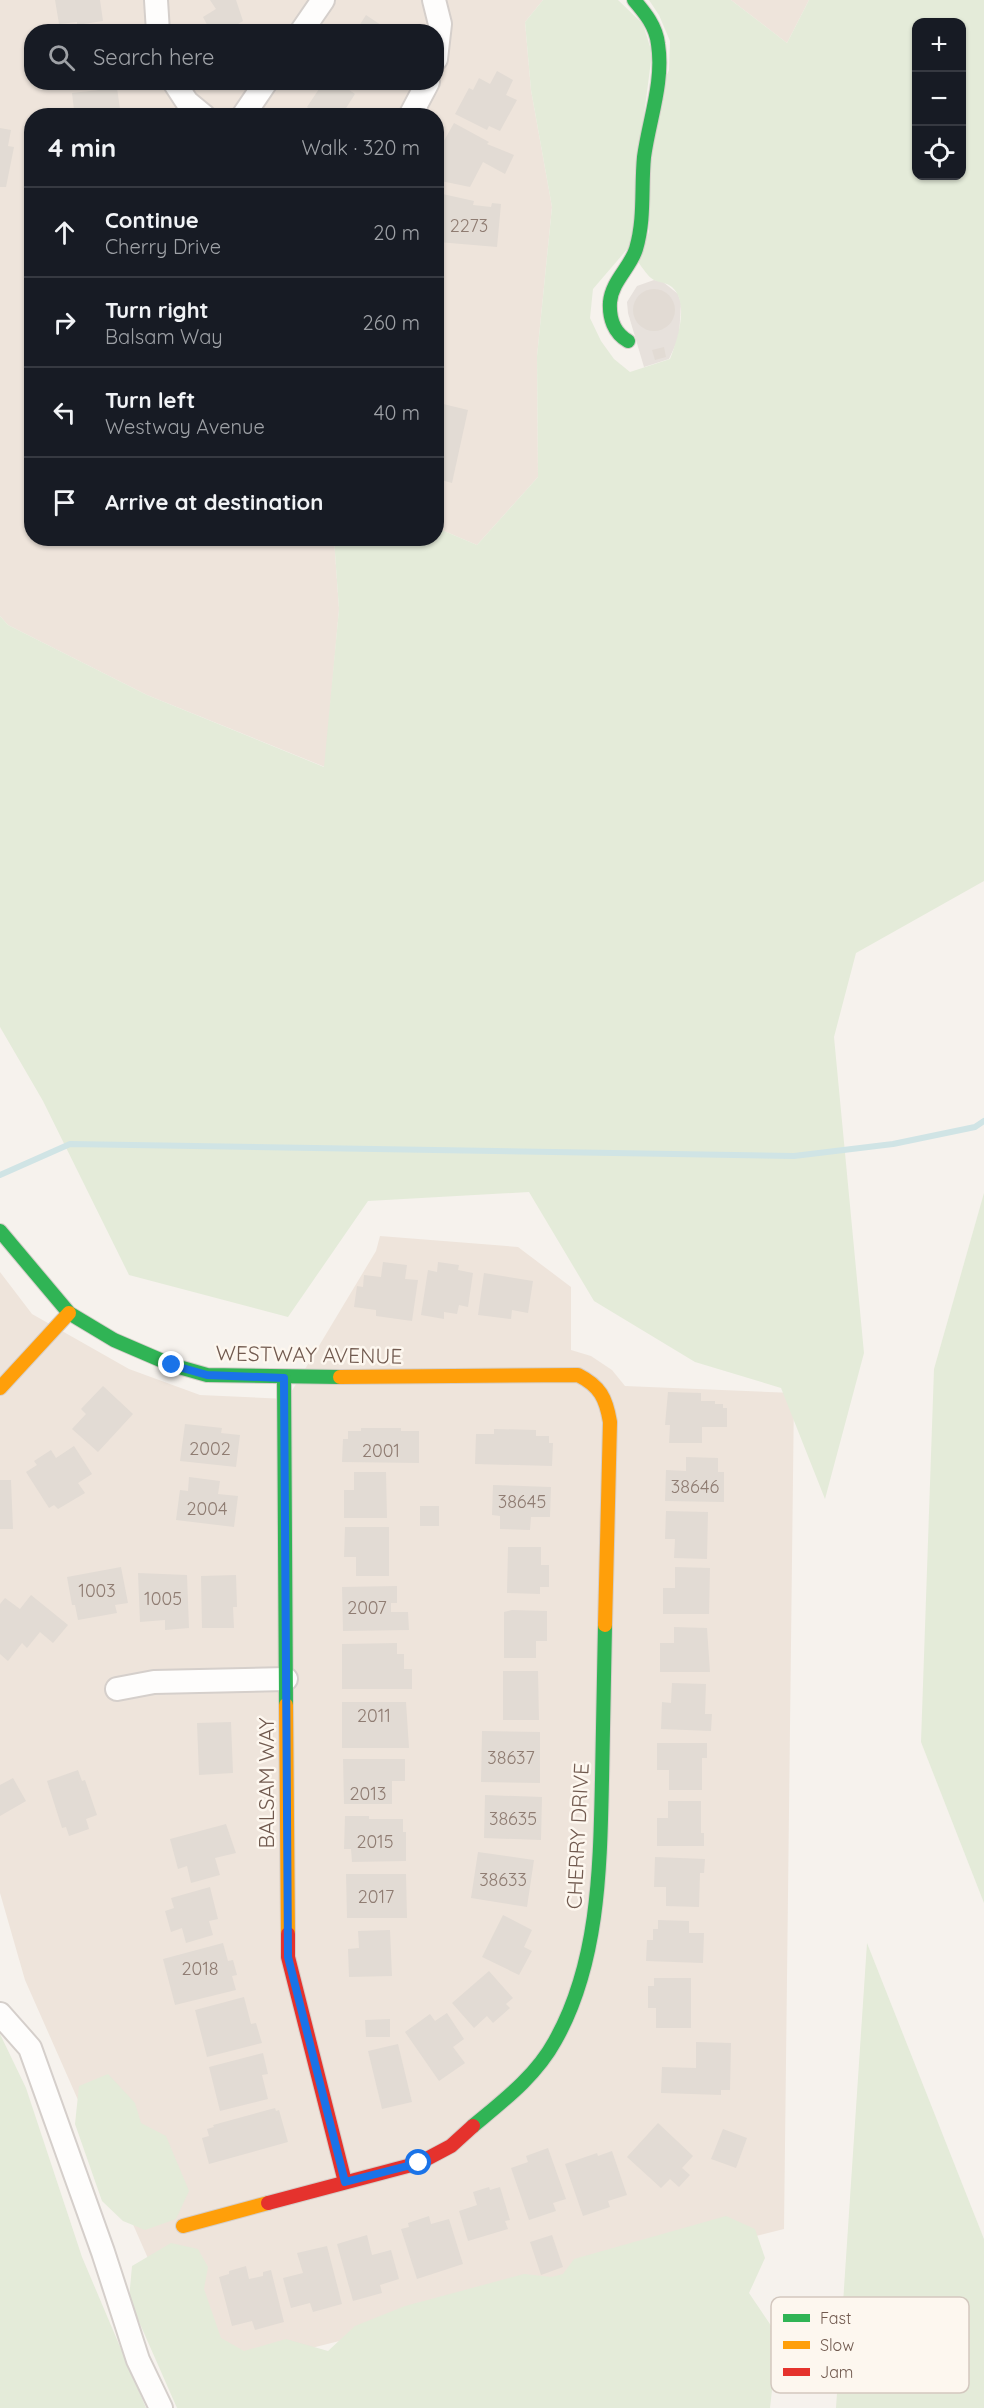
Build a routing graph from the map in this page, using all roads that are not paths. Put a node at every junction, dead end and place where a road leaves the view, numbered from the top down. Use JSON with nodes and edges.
{"nodes":[{"id":1,"x":156,"y":0,"type":"edge"},
{"id":2,"x":323,"y":0,"type":"edge"},
{"id":3,"x":434,"y":0,"type":"edge"},
{"id":4,"x":634,"y":0,"type":"edge"},
{"id":5,"x":158,"y":24,"type":"edge"},
{"id":6,"x":306,"y":24,"type":"edge"},
{"id":7,"x":440,"y":24,"type":"edge"},
{"id":8,"x":180,"y":90,"type":"edge"},
{"id":9,"x":261,"y":90,"type":"edge"},
{"id":10,"x":424,"y":90,"type":"edge"},
{"id":11,"x":195,"y":108,"type":"edge"},
{"id":12,"x":248,"y":108,"type":"edge"},
{"id":13,"x":414,"y":108,"type":"edge"},
{"id":14,"x":628,"y":341,"type":"dead end"},
{"id":15,"x":0,"y":1231,"type":"edge"},
{"id":16,"x":69,"y":1313,"type":"junction"},
{"id":17,"x":284,"y":1378,"type":"junction"},
{"id":18,"x":595,"y":1383,"type":"joint"},
{"id":19,"x":0,"y":1388,"type":"edge"},
{"id":20,"x":286,"y":1679,"type":"junction"},
{"id":21,"x":117,"y":1689,"type":"dead end"},
{"id":22,"x":0,"y":2014,"type":"edge"},
{"id":23,"x":345,"y":2182,"type":"junction"},
{"id":24,"x":183,"y":2226,"type":"dead end"},
{"id":25,"x":161,"y":2408,"type":"edge"}],
"edges":[{"from":1,"to":5,"type":"street"},
{"from":2,"to":6,"type":"street"},
{"from":3,"to":7,"type":"street"},
{"from":4,"to":14,"type":"street"},
{"from":8,"to":11,"type":"street"},
{"from":9,"to":12,"type":"street"},
{"from":10,"to":13,"type":"street"},
{"from":15,"to":16,"type":"street","name":"WESTWAY AVENUE"},
{"from":16,"to":17,"type":"street","name":"WESTWAY AVENUE"},
{"from":16,"to":19,"type":"street"},
{"from":17,"to":18,"type":"street","name":"WESTWAY AVENUE"},
{"from":17,"to":20,"type":"street","name":"BALSAM WAY"},
{"from":18,"to":23,"type":"street","name":"CHERRY DRIVE"},
{"from":20,"to":21,"type":"street"},
{"from":20,"to":23,"type":"street","name":"BALSAM WAY"},
{"from":22,"to":25,"type":"street"},
{"from":23,"to":24,"type":"street","name":"CHERRY DRIVE"}]}
